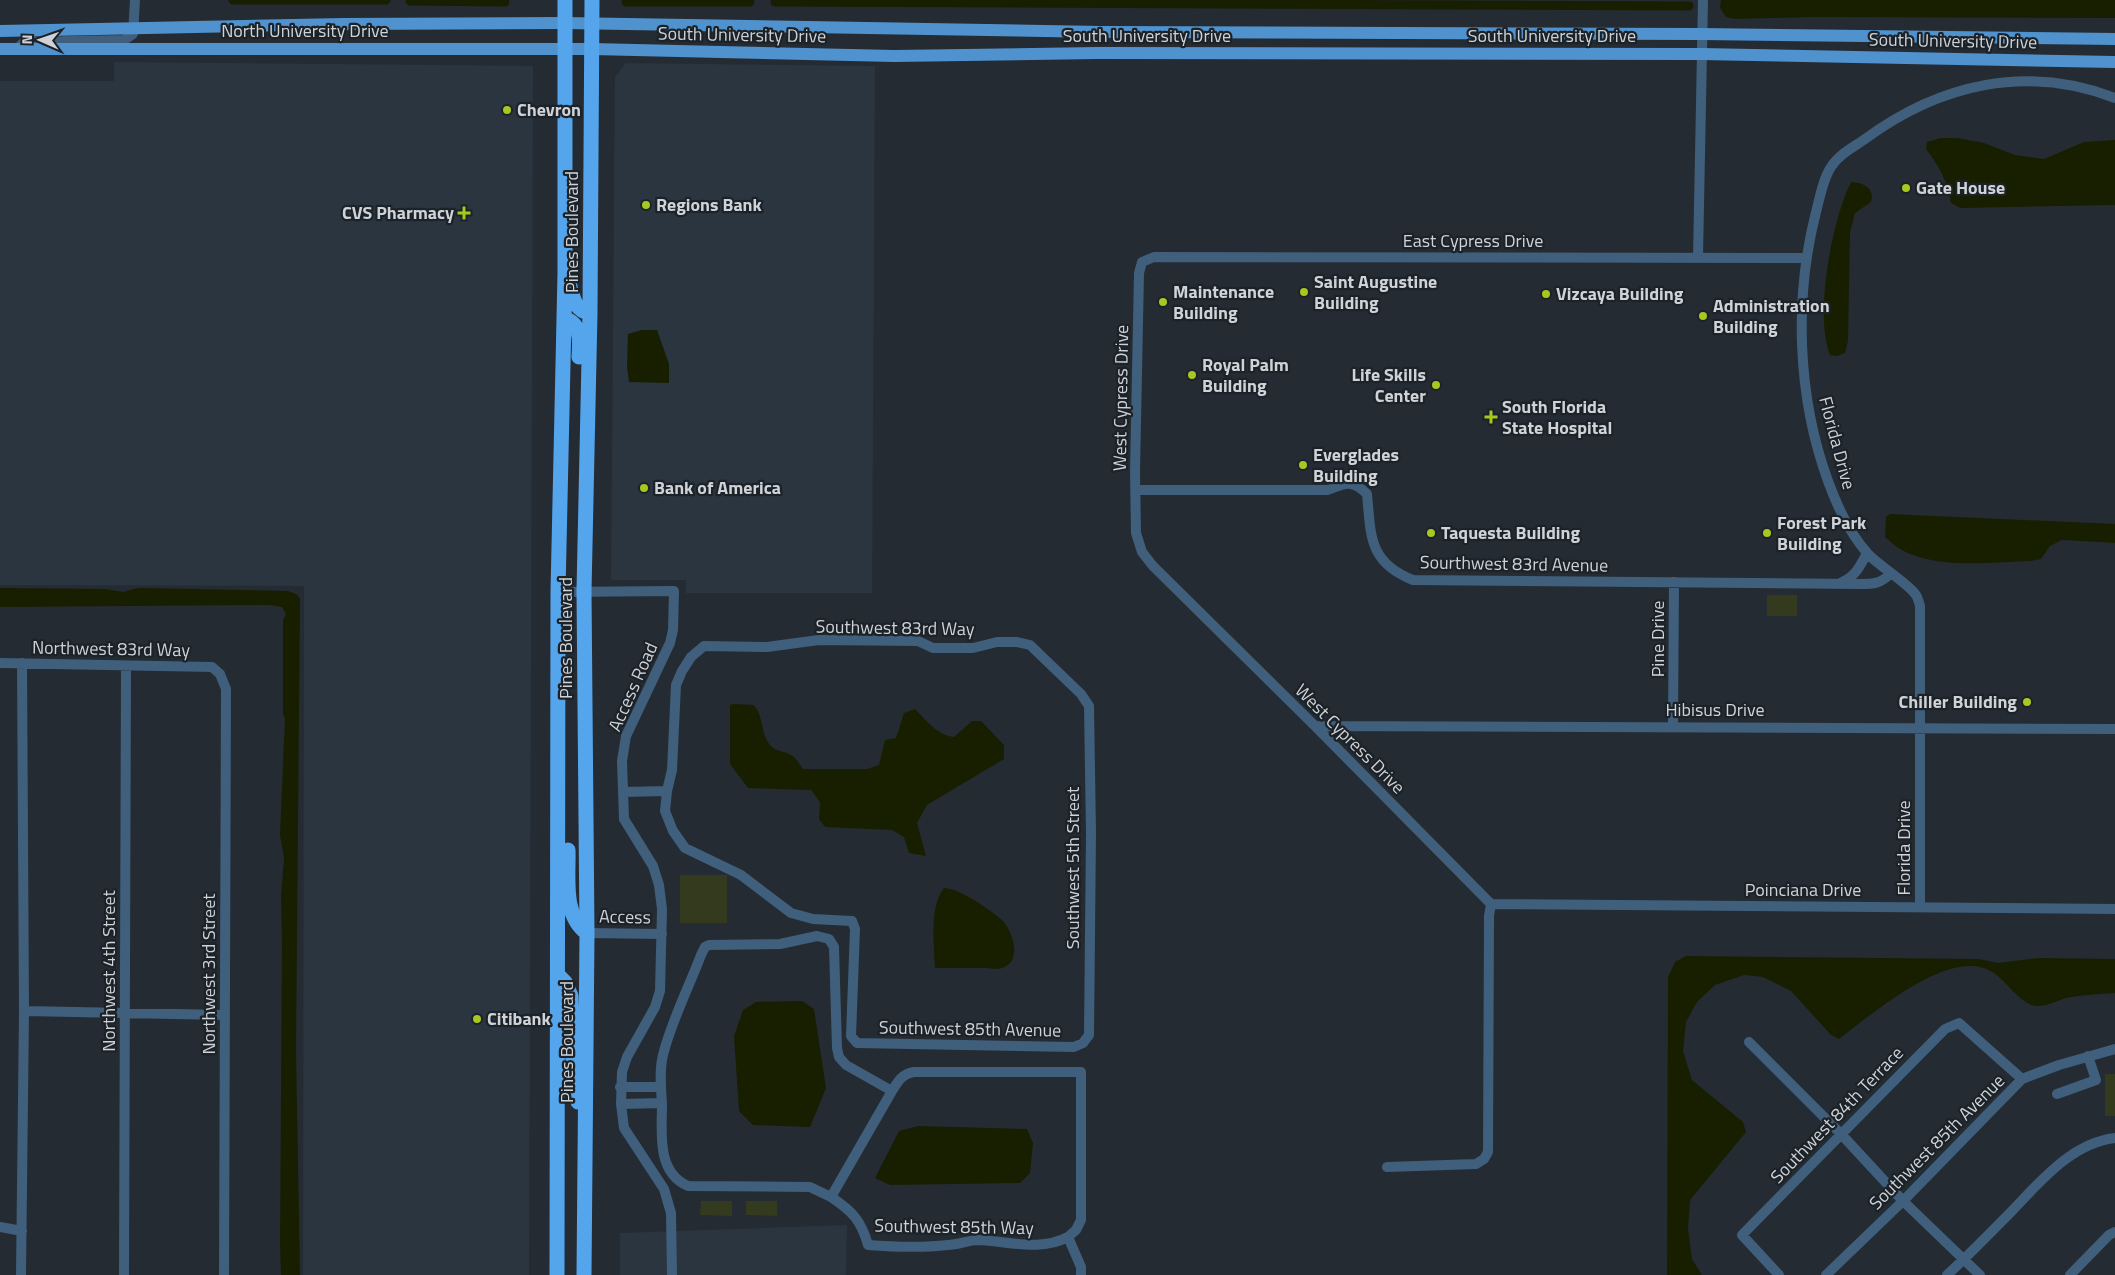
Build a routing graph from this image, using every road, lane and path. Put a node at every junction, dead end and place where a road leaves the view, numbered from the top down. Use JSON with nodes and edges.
{"nodes":[{"id":1,"x":135,"y":0,"type":"edge"},
{"id":2,"x":565,"y":0,"type":"edge"},
{"id":3,"x":592,"y":0,"type":"edge"},
{"id":4,"x":1702,"y":0,"type":"edge"},
{"id":5,"x":565,"y":23,"type":"junction"},
{"id":6,"x":593,"y":24,"type":"junction"},
{"id":7,"x":134,"y":28,"type":"junction"},
{"id":8,"x":0,"y":31,"type":"edge"},
{"id":9,"x":1701,"y":34,"type":"junction"},
{"id":10,"x":2115,"y":39,"type":"edge"},
{"id":11,"x":0,"y":49,"type":"edge"},
{"id":12,"x":17,"y":49,"type":"junction"},
{"id":13,"x":566,"y":49,"type":"junction"},
{"id":14,"x":592,"y":49,"type":"junction"},
{"id":15,"x":1701,"y":54,"type":"junction"},
{"id":16,"x":2115,"y":62,"type":"edge"},
{"id":17,"x":2115,"y":98,"type":"edge"},
{"id":18,"x":1698,"y":258,"type":"junction"},
{"id":19,"x":1806,"y":258,"type":"junction"},
{"id":20,"x":1142,"y":262,"type":"joint"},
{"id":21,"x":565,"y":273,"type":"junction"},
{"id":22,"x":590,"y":313,"type":"junction"},
{"id":23,"x":564,"y":318,"type":"junction"},
{"id":24,"x":587,"y":428,"type":"junction"},
{"id":25,"x":1136,"y":490,"type":"junction"},
{"id":26,"x":1867,"y":552,"type":"junction"},
{"id":27,"x":1891,"y":573,"type":"junction"},
{"id":28,"x":1674,"y":582,"type":"junction"},
{"id":29,"x":1838,"y":584,"type":"junction"},
{"id":30,"x":584,"y":591,"type":"junction"},
{"id":31,"x":558,"y":592,"type":"junction"},
{"id":32,"x":22,"y":663,"type":"junction"},
{"id":33,"x":0,"y":664,"type":"edge"},
{"id":34,"x":126,"y":666,"type":"junction"},
{"id":35,"x":220,"y":674,"type":"joint"},
{"id":36,"x":1081,"y":694,"type":"joint"},
{"id":37,"x":1315,"y":726,"type":"junction"},
{"id":38,"x":1673,"y":726,"type":"junction"},
{"id":39,"x":1920,"y":727,"type":"junction"},
{"id":40,"x":2115,"y":728,"type":"edge"},
{"id":41,"x":558,"y":784,"type":"junction"},
{"id":42,"x":667,"y":791,"type":"junction"},
{"id":43,"x":623,"y":792,"type":"junction"},
{"id":44,"x":1491,"y":904,"type":"junction"},
{"id":45,"x":1920,"y":907,"type":"junction"},
{"id":46,"x":2115,"y":909,"type":"edge"},
{"id":47,"x":587,"y":932,"type":"junction"},
{"id":48,"x":662,"y":934,"type":"junction"},
{"id":49,"x":558,"y":975,"type":"junction"},
{"id":50,"x":24,"y":1011,"type":"junction"},
{"id":51,"x":126,"y":1013,"type":"junction"},
{"id":52,"x":225,"y":1015,"type":"junction"},
{"id":53,"x":1749,"y":1042,"type":"dead end"},
{"id":54,"x":1083,"y":1043,"type":"joint"},
{"id":55,"x":2115,"y":1049,"type":"edge"},
{"id":56,"x":2088,"y":1056,"type":"junction"},
{"id":57,"x":2022,"y":1079,"type":"junction"},
{"id":58,"x":660,"y":1086,"type":"junction"},
{"id":59,"x":620,"y":1087,"type":"junction"},
{"id":60,"x":892,"y":1091,"type":"junction"},
{"id":61,"x":2057,"y":1094,"type":"dead end"},
{"id":62,"x":662,"y":1103,"type":"junction"},
{"id":63,"x":621,"y":1104,"type":"junction"},
{"id":64,"x":585,"y":1124,"type":"junction"},
{"id":65,"x":1841,"y":1134,"type":"junction"},
{"id":66,"x":2115,"y":1138,"type":"edge"},
{"id":67,"x":1387,"y":1168,"type":"dead end"},
{"id":68,"x":831,"y":1198,"type":"junction"},
{"id":69,"x":1903,"y":1200,"type":"junction"},
{"id":70,"x":0,"y":1227,"type":"edge"},
{"id":71,"x":22,"y":1231,"type":"junction"},
{"id":72,"x":2115,"y":1232,"type":"edge"},
{"id":73,"x":1068,"y":1237,"type":"junction"},
{"id":74,"x":1965,"y":1258,"type":"junction"},
{"id":75,"x":22,"y":1275,"type":"edge"},
{"id":76,"x":124,"y":1275,"type":"edge"},
{"id":77,"x":224,"y":1275,"type":"edge"},
{"id":78,"x":558,"y":1275,"type":"edge"},
{"id":79,"x":584,"y":1275,"type":"edge"},
{"id":80,"x":672,"y":1275,"type":"edge"},
{"id":81,"x":1081,"y":1275,"type":"edge"},
{"id":82,"x":1779,"y":1275,"type":"edge"},
{"id":83,"x":1826,"y":1275,"type":"edge"},
{"id":84,"x":1947,"y":1275,"type":"edge"},
{"id":85,"x":1980,"y":1275,"type":"edge"},
{"id":86,"x":2070,"y":1275,"type":"edge"}],
"edges":[{"from":1,"to":7,"type":"street"},
{"from":2,"to":5,"type":"highway","name":"Pines Boulevard"},
{"from":3,"to":6,"type":"highway","name":"Pines Boulevard"},
{"from":4,"to":9,"type":"street"},
{"from":5,"to":6,"type":"main road","name":"North University Drive"},
{"from":5,"to":7,"type":"main road","name":"North University Drive"},
{"from":5,"to":13,"type":"highway","name":"Pines Boulevard"},
{"from":6,"to":9,"type":"main road","name":"South University Drive"},
{"from":6,"to":14,"type":"highway","name":"Pines Boulevard"},
{"from":7,"to":8,"type":"main road","name":"North University Drive"},
{"from":7,"to":12,"type":"street","name":"North University Drive"},
{"from":9,"to":10,"type":"main road","name":"South University Drive"},
{"from":9,"to":15,"type":"street"},
{"from":11,"to":12,"type":"main road","name":"North University Drive"},
{"from":12,"to":13,"type":"main road","name":"North University Drive"},
{"from":13,"to":14,"type":"main road","name":"North University Drive"},
{"from":13,"to":21,"type":"highway","name":"Pines Boulevard"},
{"from":14,"to":15,"type":"main road","name":"South University Drive"},
{"from":14,"to":22,"type":"highway","name":"Pines Boulevard"},
{"from":15,"to":16,"type":"main road","name":"South University Drive"},
{"from":15,"to":18,"type":"street"},
{"from":17,"to":19,"type":"street","name":"Florida Drive"},
{"from":18,"to":19,"type":"street","name":"East Cypress Drive"},
{"from":18,"to":20,"type":"street","name":"East Cypress Drive"},
{"from":19,"to":26,"type":"street","name":"Florida Drive"},
{"from":20,"to":25,"type":"street","name":"West Cypress Drive"},
{"from":21,"to":22,"type":"highway"},
{"from":21,"to":23,"type":"highway","name":"Pines Boulevard"},
{"from":22,"to":24,"type":"highway","name":"Pines Boulevard"},
{"from":23,"to":24,"type":"highway"},
{"from":23,"to":31,"type":"highway","name":"Pines Boulevard"},
{"from":24,"to":30,"type":"highway","name":"Pines Boulevard"},
{"from":25,"to":28,"type":"street","name":"Sourthwest 83rd Avenue"},
{"from":25,"to":37,"type":"street","name":"West Cypress Drive"},
{"from":26,"to":27,"type":"street","name":"Florida Drive"},
{"from":26,"to":29,"type":"street"},
{"from":27,"to":29,"type":"street","name":"Sourthwest 83rd Avenue"},
{"from":27,"to":39,"type":"street","name":"Florida Drive"},
{"from":28,"to":29,"type":"street","name":"Sourthwest 83rd Avenue"},
{"from":28,"to":38,"type":"street","name":"Pine Drive"},
{"from":30,"to":31,"type":"street"},
{"from":30,"to":43,"type":"street","name":"Access Road"},
{"from":30,"to":47,"type":"highway","name":"Pines Boulevard"},
{"from":31,"to":41,"type":"highway","name":"Pines Boulevard"},
{"from":32,"to":33,"type":"street","name":"Northwest 83rd Way"},
{"from":32,"to":34,"type":"street","name":"Northwest 83rd Way"},
{"from":32,"to":50,"type":"street"},
{"from":34,"to":35,"type":"street","name":"Northwest 83rd Way"},
{"from":34,"to":51,"type":"street","name":"Northwest 4th Street"},
{"from":35,"to":52,"type":"street","name":"Northwest 3rd Street"},
{"from":36,"to":42,"type":"street","name":"Southwest 83rd Way"},
{"from":36,"to":54,"type":"street","name":"Southwest 5th Street"},
{"from":37,"to":38,"type":"street","name":"Hibisus Drive"},
{"from":37,"to":44,"type":"street","name":"West Cypress Drive"},
{"from":38,"to":39,"type":"street","name":"Hibisus Drive"},
{"from":39,"to":40,"type":"street","name":"Hibisus Drive"},
{"from":39,"to":45,"type":"street","name":"Florida Drive"},
{"from":41,"to":47,"type":"highway"},
{"from":41,"to":49,"type":"highway","name":"Pines Boulevard"},
{"from":42,"to":43,"type":"street"},
{"from":42,"to":54,"type":"street","name":"Southwest 85th Avenue"},
{"from":43,"to":48,"type":"street","name":"Access Road"},
{"from":44,"to":45,"type":"street","name":"Poinciana Drive"},
{"from":44,"to":67,"type":"street"},
{"from":45,"to":46,"type":"street","name":"Poinciana Drive"},
{"from":47,"to":48,"type":"street","name":"Access"},
{"from":47,"to":64,"type":"highway","name":"Pines Boulevard"},
{"from":48,"to":59,"type":"street","name":"Access Road"},
{"from":49,"to":64,"type":"highway"},
{"from":49,"to":78,"type":"highway","name":"Pines Boulevard"},
{"from":50,"to":51,"type":"street"},
{"from":50,"to":71,"type":"street"},
{"from":51,"to":52,"type":"street"},
{"from":51,"to":76,"type":"street","name":"Northwest 4th Street"},
{"from":52,"to":77,"type":"street","name":"Northwest 3rd Street"},
{"from":53,"to":65,"type":"street"},
{"from":55,"to":56,"type":"street","name":"Southwest 85th Avenue"},
{"from":56,"to":57,"type":"street","name":"Southwest 85th Avenue"},
{"from":56,"to":61,"type":"street"},
{"from":57,"to":65,"type":"street","name":"Southwest 84th Terrace"},
{"from":57,"to":69,"type":"street","name":"Southwest 85th Avenue"},
{"from":58,"to":59,"type":"street"},
{"from":58,"to":60,"type":"street"},
{"from":58,"to":62,"type":"street"},
{"from":59,"to":63,"type":"street","name":"Access Road"},
{"from":60,"to":68,"type":"street"},
{"from":60,"to":73,"type":"street"},
{"from":62,"to":63,"type":"street"},
{"from":62,"to":68,"type":"street"},
{"from":63,"to":80,"type":"street","name":"Access Road"},
{"from":64,"to":79,"type":"highway","name":"Pines Boulevard"},
{"from":65,"to":69,"type":"street"},
{"from":65,"to":82,"type":"street","name":"Southwest 84th Terrace"},
{"from":66,"to":74,"type":"street"},
{"from":68,"to":73,"type":"street","name":"Southwest 85th Way"},
{"from":69,"to":74,"type":"street"},
{"from":69,"to":83,"type":"street","name":"Southwest 85th Avenue"},
{"from":70,"to":71,"type":"street"},
{"from":71,"to":75,"type":"street"},
{"from":72,"to":86,"type":"street"},
{"from":73,"to":81,"type":"street"},
{"from":74,"to":84,"type":"street"},
{"from":74,"to":85,"type":"street"}]}
